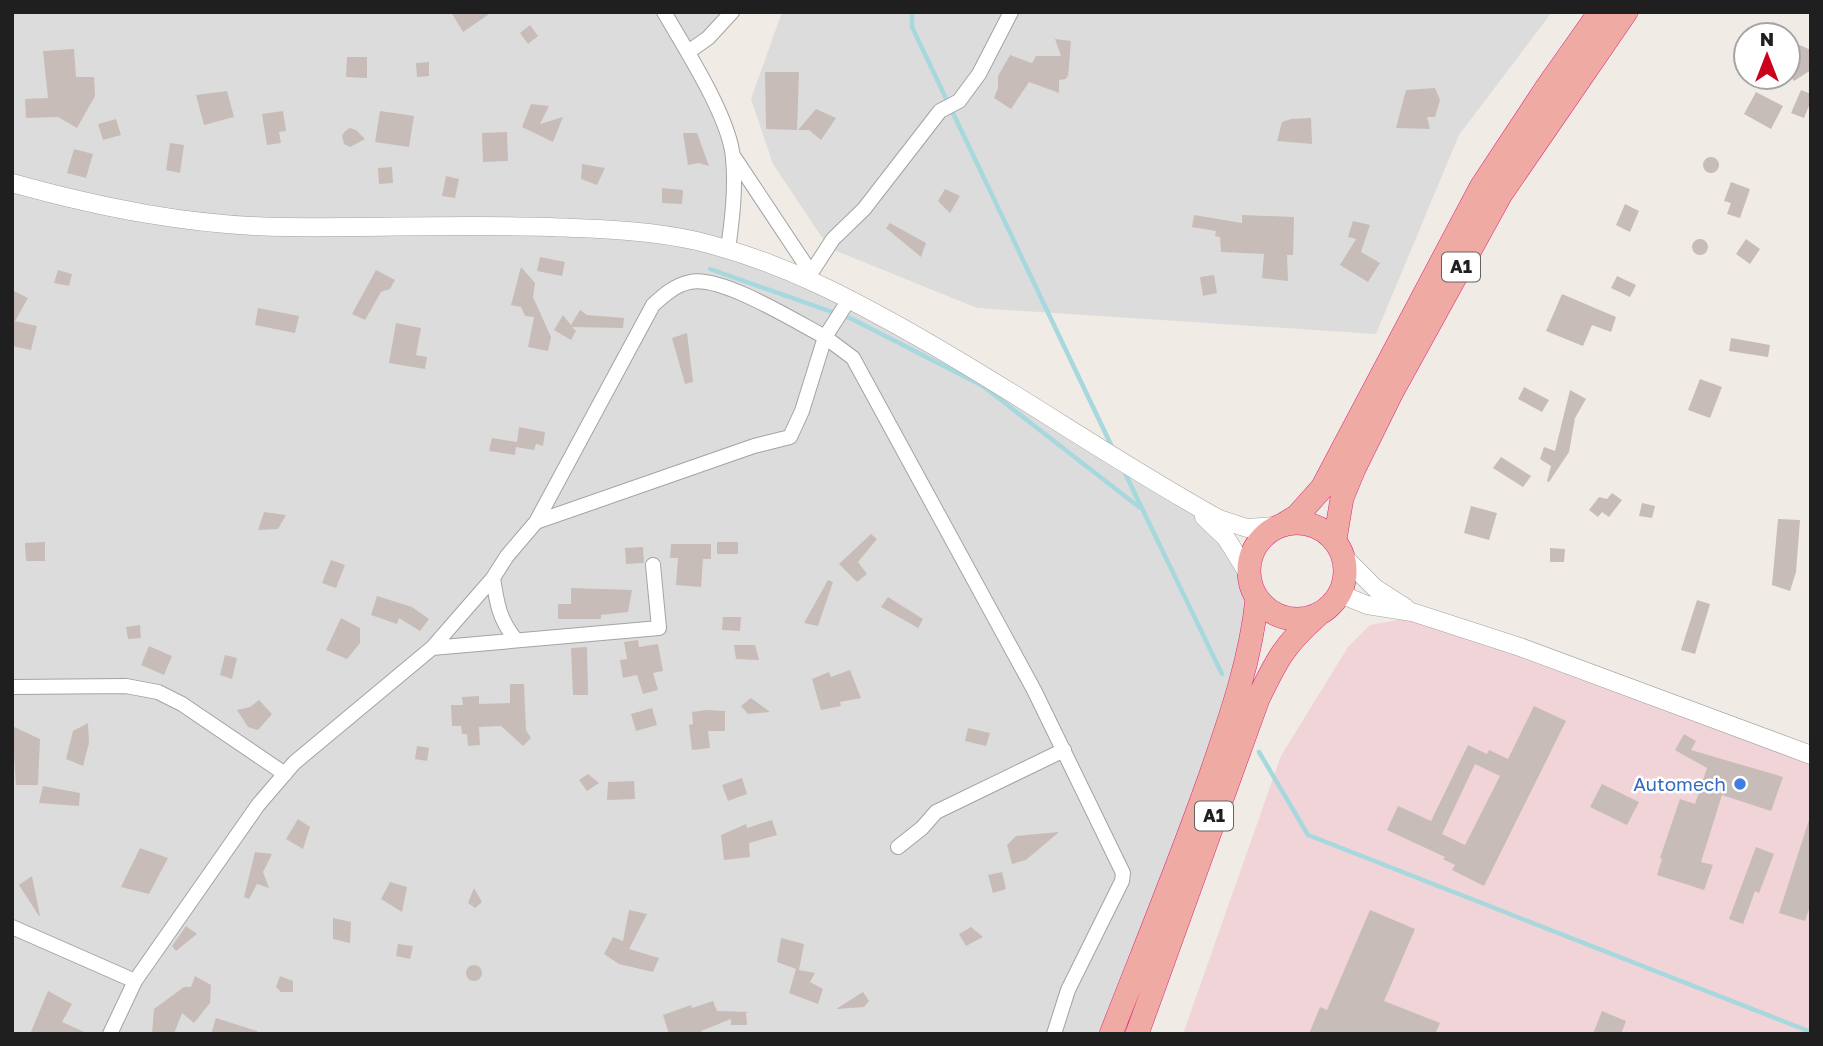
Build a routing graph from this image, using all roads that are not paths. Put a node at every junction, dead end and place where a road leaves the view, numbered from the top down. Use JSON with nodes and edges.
{"nodes":[{"id":1,"x":664,"y":12,"type":"edge"},
{"id":2,"x":732,"y":12,"type":"edge"},
{"id":3,"x":1011,"y":12,"type":"edge"},
{"id":4,"x":1600,"y":12,"type":"edge"},
{"id":5,"x":1626,"y":12,"type":"edge"},
{"id":6,"x":688,"y":52,"type":"junction"},
{"id":7,"x":733,"y":156,"type":"junction"},
{"id":8,"x":12,"y":183,"type":"edge"},
{"id":9,"x":728,"y":250,"type":"junction"},
{"id":10,"x":810,"y":276,"type":"junction"},
{"id":11,"x":850,"y":298,"type":"junction"},
{"id":12,"x":825,"y":337,"type":"junction"},
{"id":13,"x":1188,"y":502,"type":"junction"},
{"id":14,"x":536,"y":522,"type":"junction"},
{"id":15,"x":1281,"y":525,"type":"junction"},
{"id":16,"x":1339,"y":548,"type":"junction"},
{"id":17,"x":653,"y":565,"type":"dead end"},
{"id":18,"x":1249,"y":575,"type":"junction"},
{"id":19,"x":493,"y":578,"type":"junction"},
{"id":20,"x":1340,"y":594,"type":"junction"},
{"id":21,"x":1257,"y":598,"type":"junction"},
{"id":22,"x":1412,"y":612,"type":"junction"},
{"id":23,"x":1318,"y":615,"type":"junction"},
{"id":24,"x":516,"y":640,"type":"junction"},
{"id":25,"x":432,"y":648,"type":"junction"},
{"id":26,"x":12,"y":687,"type":"edge"},
{"id":27,"x":1064,"y":750,"type":"junction"},
{"id":28,"x":1811,"y":755,"type":"edge"},
{"id":29,"x":285,"y":774,"type":"junction"},
{"id":30,"x":898,"y":846,"type":"dead end"},
{"id":31,"x":12,"y":927,"type":"edge"},
{"id":32,"x":135,"y":981,"type":"junction"},
{"id":33,"x":110,"y":1034,"type":"edge"},
{"id":34,"x":1054,"y":1034,"type":"edge"},
{"id":35,"x":1111,"y":1034,"type":"edge"},
{"id":36,"x":1137,"y":1034,"type":"edge"}],
"edges":[{"from":1,"to":6,"type":"street"},
{"from":2,"to":6,"type":"street"},
{"from":3,"to":10,"type":"street"},
{"from":4,"to":15,"type":"highway","number":"A1"},
{"from":5,"to":16,"type":"highway","number":"A1"},
{"from":6,"to":7,"type":"street"},
{"from":7,"to":9,"type":"street"},
{"from":7,"to":10,"type":"street"},
{"from":8,"to":9,"type":"street"},
{"from":9,"to":10,"type":"street"},
{"from":10,"to":11,"type":"street"},
{"from":11,"to":12,"type":"street"},
{"from":11,"to":13,"type":"street"},
{"from":12,"to":14,"type":"street"},
{"from":12,"to":14,"type":"street"},
{"from":12,"to":27,"type":"street"},
{"from":13,"to":15,"type":"street"},
{"from":13,"to":18,"type":"street"},
{"from":14,"to":19,"type":"street"},
{"from":15,"to":16,"type":"highway"},
{"from":15,"to":18,"type":"highway","number":"A1"},
{"from":16,"to":20,"type":"highway","number":"A1"},
{"from":16,"to":22,"type":"street"},
{"from":17,"to":24,"type":"street"},
{"from":18,"to":21,"type":"highway","number":"A1"},
{"from":19,"to":24,"type":"street"},
{"from":19,"to":25,"type":"street"},
{"from":20,"to":22,"type":"street"},
{"from":20,"to":23,"type":"highway","number":"A1"},
{"from":21,"to":23,"type":"highway"},
{"from":21,"to":35,"type":"highway","number":"A1"},
{"from":22,"to":28,"type":"street"},
{"from":23,"to":36,"type":"highway","number":"A1"},
{"from":24,"to":25,"type":"street"},
{"from":25,"to":29,"type":"street"},
{"from":26,"to":29,"type":"street"},
{"from":27,"to":30,"type":"street"},
{"from":27,"to":34,"type":"street"},
{"from":29,"to":32,"type":"street"},
{"from":31,"to":32,"type":"street"},
{"from":32,"to":33,"type":"street"}]}
